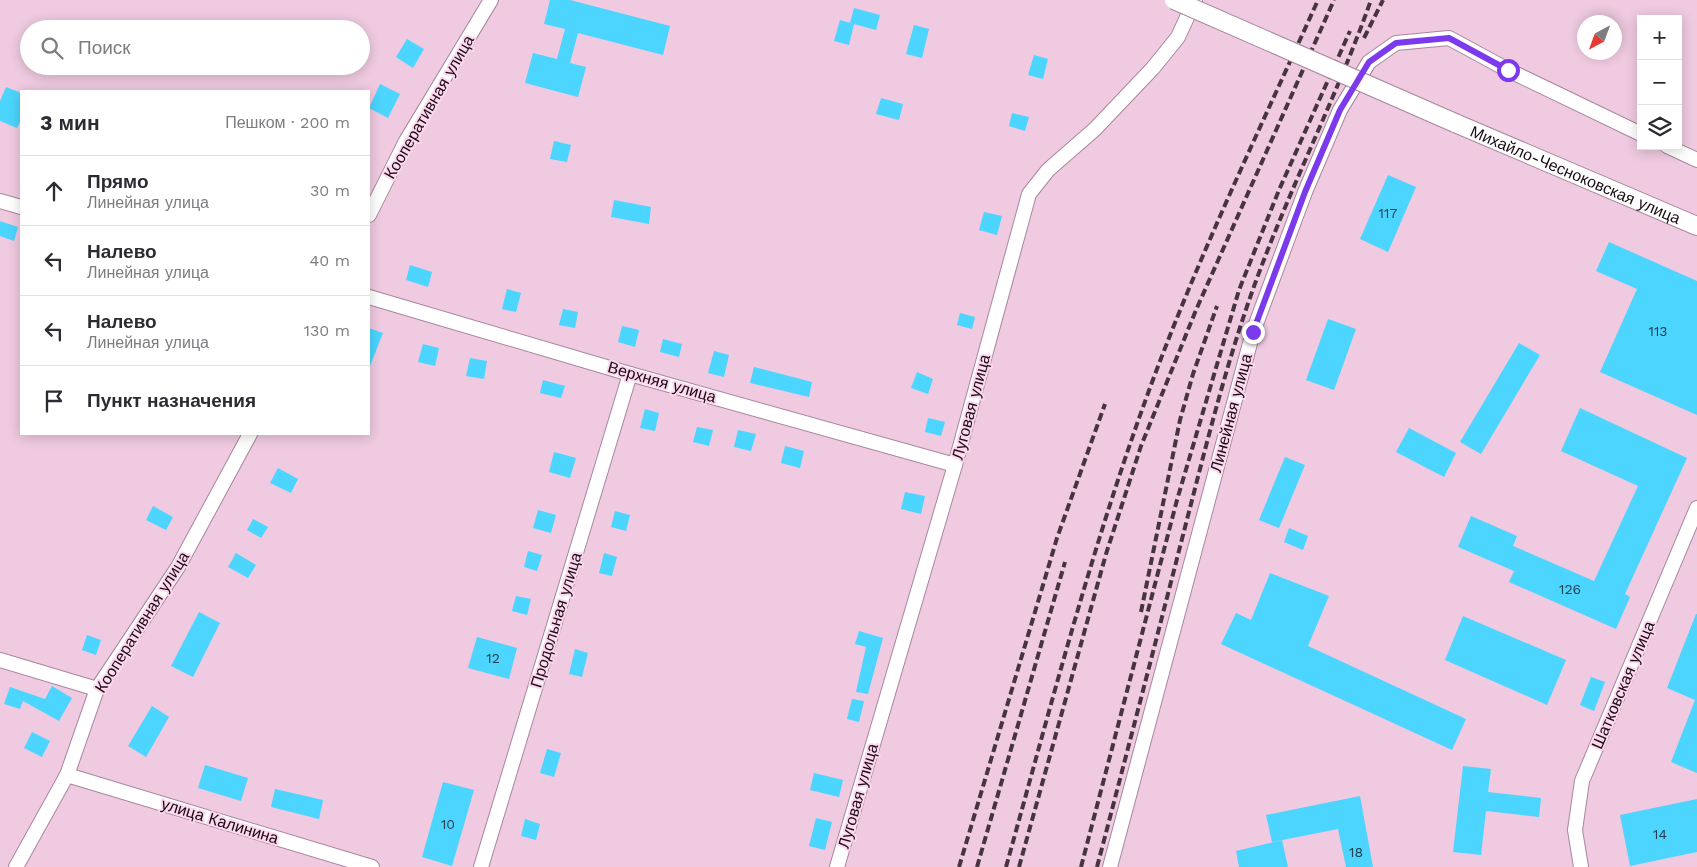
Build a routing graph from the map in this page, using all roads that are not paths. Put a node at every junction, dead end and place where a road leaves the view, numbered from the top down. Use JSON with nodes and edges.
{"nodes":[{"id":1,"x":491,"y":0,"type":"edge"},
{"id":2,"x":1174,"y":0,"type":"edge"},
{"id":3,"x":1195,"y":0,"type":"edge"},
{"id":4,"x":1637,"y":132,"type":"edge"},
{"id":5,"x":1676,"y":150,"type":"edge"},
{"id":6,"x":1697,"y":160,"type":"edge"},
{"id":7,"x":0,"y":201,"type":"edge"},
{"id":8,"x":20,"y":207,"type":"edge"},
{"id":9,"x":370,"y":212,"type":"edge"},
{"id":10,"x":1697,"y":226,"type":"edge"},
{"id":11,"x":370,"y":297,"type":"edge"},
{"id":12,"x":630,"y":374,"type":"junction"},
{"id":13,"x":249,"y":435,"type":"edge"},
{"id":14,"x":955,"y":465,"type":"junction"},
{"id":15,"x":1697,"y":508,"type":"edge"},
{"id":16,"x":0,"y":660,"type":"edge"},
{"id":17,"x":97,"y":689,"type":"junction"},
{"id":18,"x":67,"y":775,"type":"junction"},
{"id":19,"x":16,"y":867,"type":"edge"},
{"id":20,"x":372,"y":867,"type":"edge"},
{"id":21,"x":481,"y":867,"type":"edge"},
{"id":22,"x":838,"y":867,"type":"edge"},
{"id":23,"x":1110,"y":867,"type":"edge"},
{"id":24,"x":1581,"y":867,"type":"edge"}],
"edges":[{"from":1,"to":9,"type":"street","name":"Кооперативная улица"},
{"from":2,"to":10,"type":"street","name":"Михайло-Чесноковская улица","bridge":true},
{"from":3,"to":14,"type":"street","name":"Луговая улица"},
{"from":4,"to":23,"type":"street","name":"Линейная улица"},
{"from":5,"to":6,"type":"street"},
{"from":7,"to":8,"type":"street"},
{"from":11,"to":12,"type":"street","name":"Верхняя улица"},
{"from":12,"to":14,"type":"street","name":"Верхняя улица"},
{"from":12,"to":21,"type":"street","name":"Продольная улица"},
{"from":13,"to":17,"type":"street","name":"Кооперативная улица"},
{"from":14,"to":22,"type":"street","name":"Луговая улица"},
{"from":15,"to":24,"type":"street","name":"Шатковская улица"},
{"from":16,"to":17,"type":"street"},
{"from":17,"to":18,"type":"street","name":"Кооперативная улица"},
{"from":18,"to":19,"type":"street","name":"Кооперативная улица"},
{"from":18,"to":20,"type":"street","name":"улица Калинина"}]}
